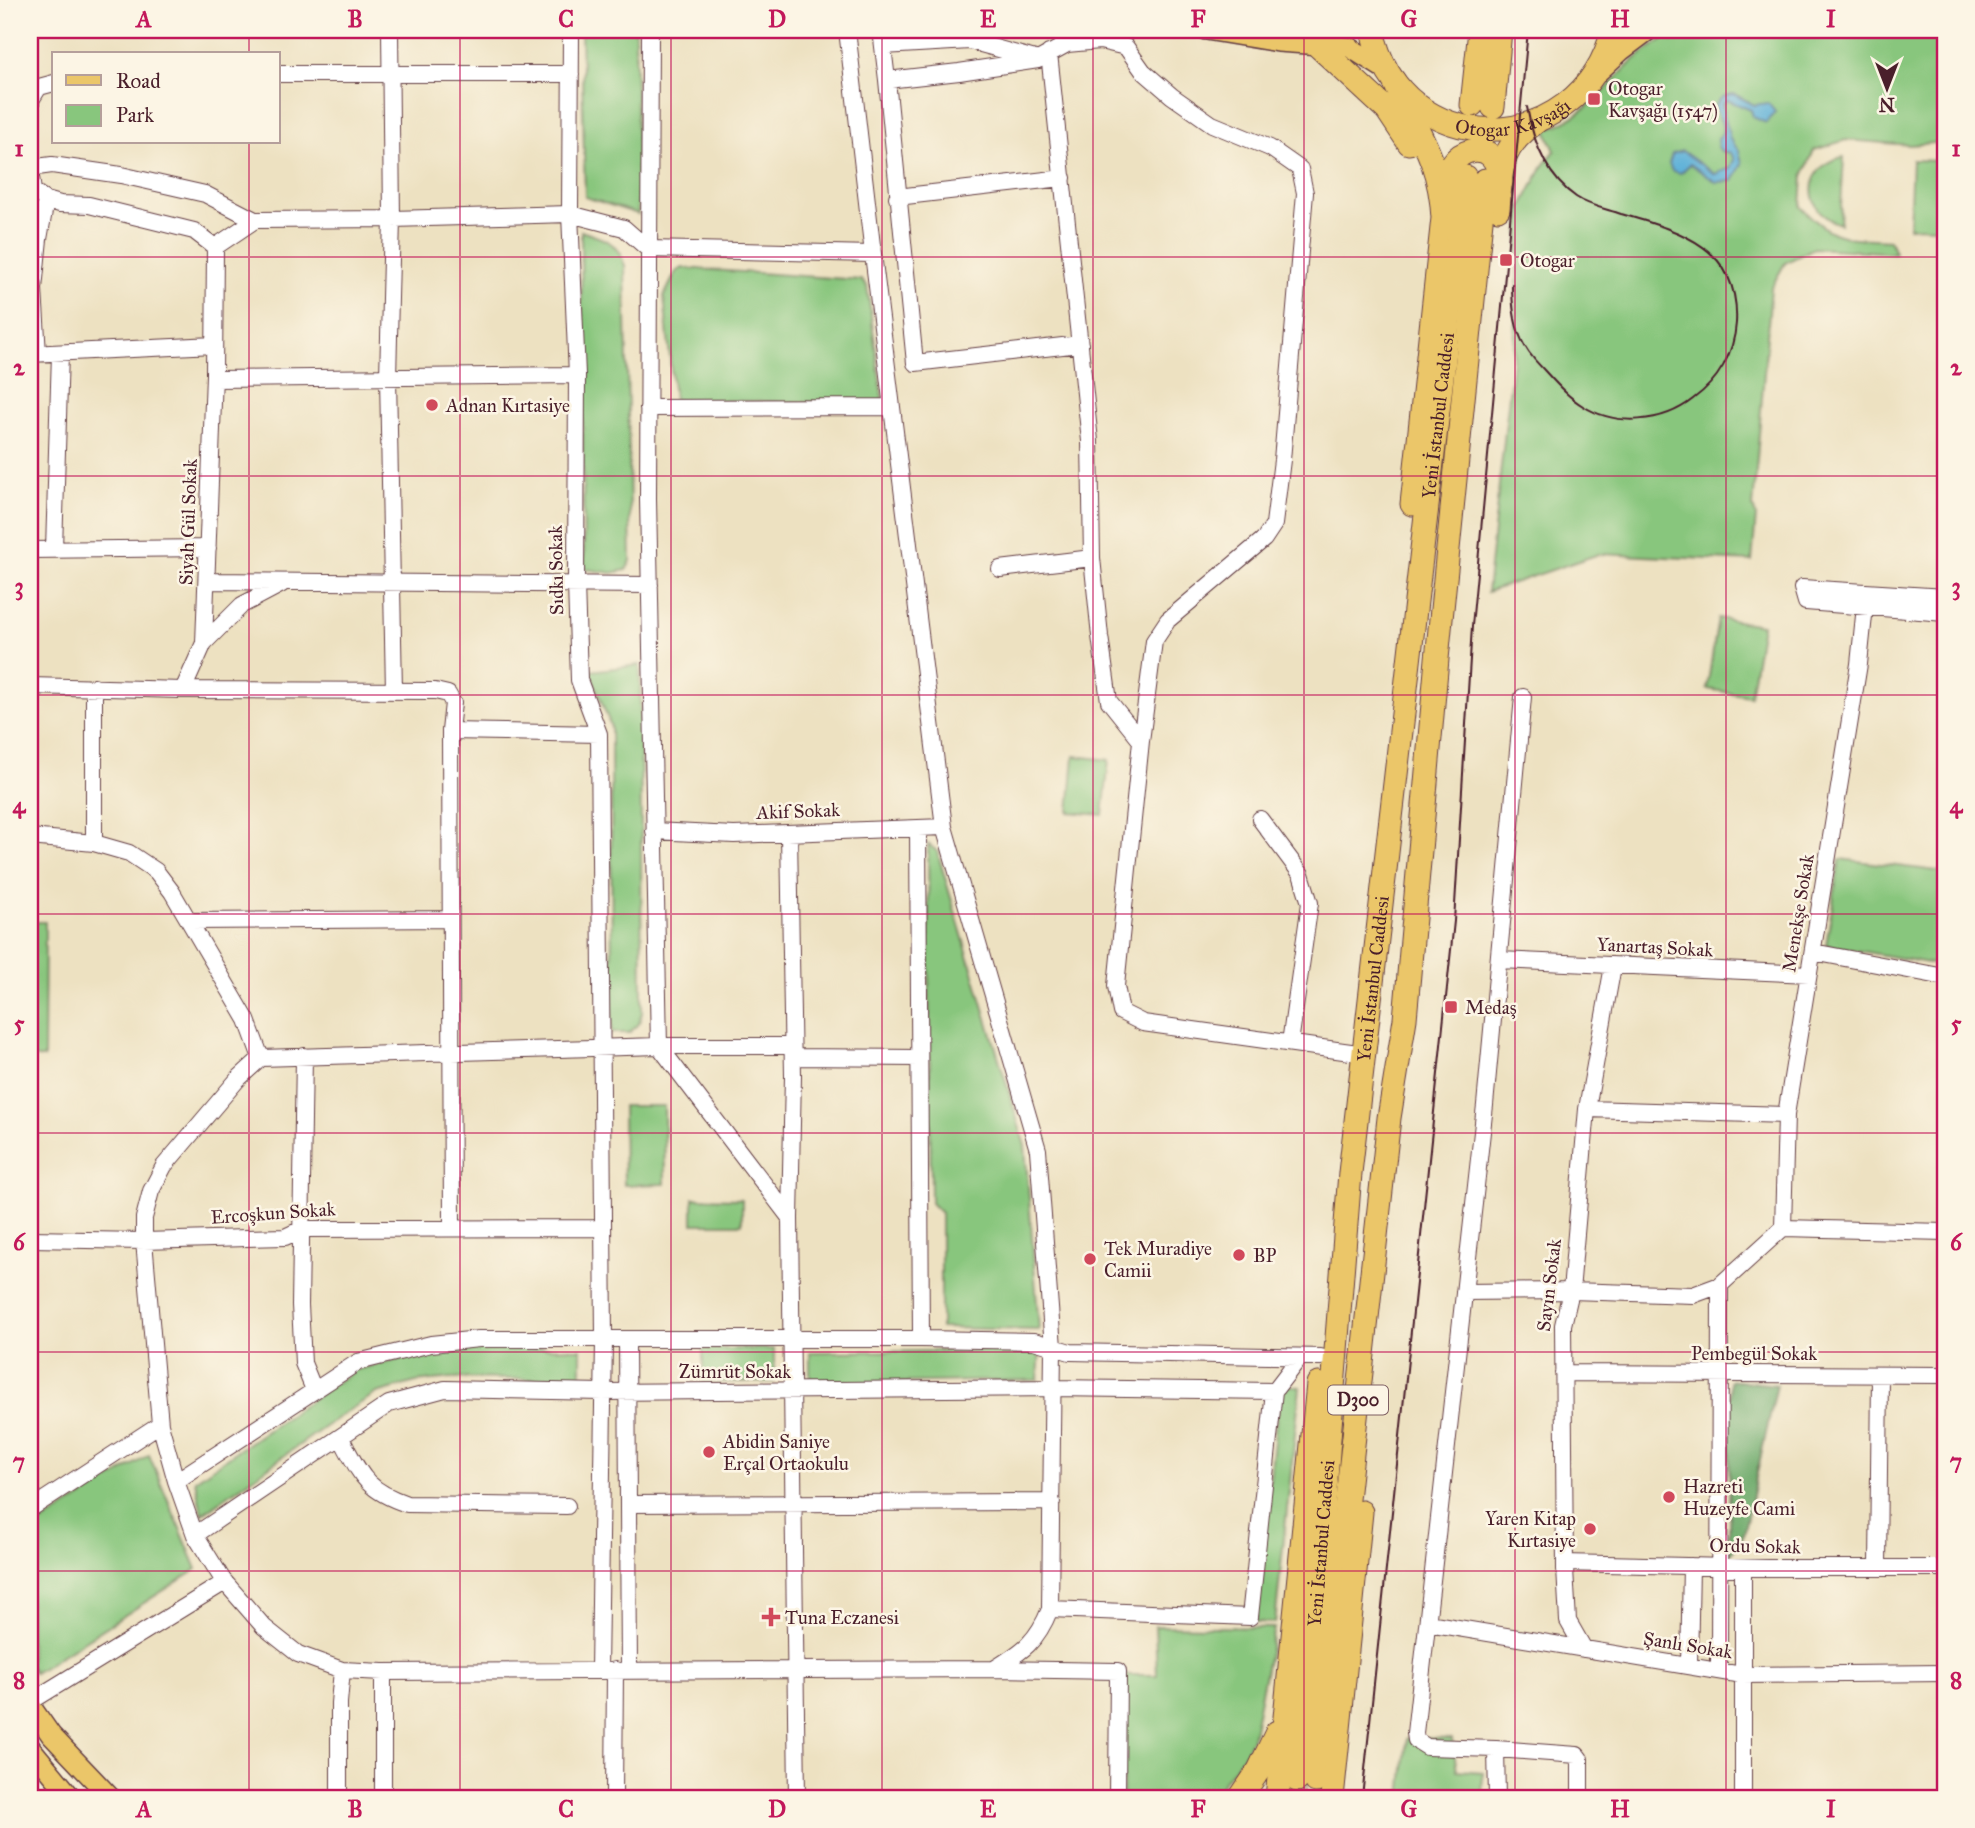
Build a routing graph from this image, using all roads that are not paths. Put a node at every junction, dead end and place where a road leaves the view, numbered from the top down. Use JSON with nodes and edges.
{"nodes":[{"id":1,"x":390,"y":30,"type":"edge"},
{"id":2,"x":571,"y":30,"type":"edge"},
{"id":3,"x":650,"y":30,"type":"edge"},
{"id":4,"x":847,"y":30,"type":"edge"},
{"id":5,"x":1206,"y":30,"type":"edge"},
{"id":6,"x":1372,"y":30,"type":"edge"},
{"id":7,"x":1480,"y":30,"type":"edge"},
{"id":8,"x":1500,"y":30,"type":"edge"},
{"id":9,"x":1613,"y":30,"type":"edge"},
{"id":10,"x":1649,"y":30,"type":"edge"},
{"id":11,"x":882,"y":38,"type":"edge"},
{"id":12,"x":1317,"y":45,"type":"junction"},
{"id":13,"x":1044,"y":57,"type":"junction"},
{"id":14,"x":390,"y":72,"type":"junction"},
{"id":15,"x":280,"y":74,"type":"edge"},
{"id":16,"x":571,"y":74,"type":"junction"},
{"id":17,"x":1391,"y":76,"type":"junction"},
{"id":18,"x":1592,"y":78,"type":"junction"},
{"id":19,"x":887,"y":80,"type":"junction"},
{"id":20,"x":52,"y":84,"type":"edge"},
{"id":21,"x":1536,"y":122,"type":"junction"},
{"id":22,"x":30,"y":162,"type":"edge"},
{"id":23,"x":30,"y":169,"type":"edge"},
{"id":24,"x":1063,"y":178,"type":"junction"},
{"id":25,"x":1483,"y":180,"type":"junction"},
{"id":26,"x":897,"y":198,"type":"junction"},
{"id":27,"x":46,"y":200,"type":"junction"},
{"id":28,"x":570,"y":214,"type":"junction"},
{"id":29,"x":1443,"y":218,"type":"junction"},
{"id":30,"x":392,"y":219,"type":"junction"},
{"id":31,"x":255,"y":220,"type":"junction"},
{"id":32,"x":215,"y":247,"type":"junction"},
{"id":33,"x":648,"y":249,"type":"junction"},
{"id":34,"x":873,"y":254,"type":"junction"},
{"id":35,"x":1434,"y":299,"type":"junction"},
{"id":36,"x":1080,"y":344,"type":"junction"},
{"id":37,"x":214,"y":345,"type":"junction"},
{"id":38,"x":60,"y":353,"type":"junction"},
{"id":39,"x":34,"y":354,"type":"edge"},
{"id":40,"x":577,"y":375,"type":"junction"},
{"id":41,"x":388,"y":377,"type":"junction"},
{"id":42,"x":214,"y":379,"type":"junction"},
{"id":43,"x":892,"y":407,"type":"junction"},
{"id":44,"x":648,"y":408,"type":"junction"},
{"id":45,"x":208,"y":548,"type":"junction"},
{"id":46,"x":30,"y":550,"type":"edge"},
{"id":47,"x":54,"y":550,"type":"junction"},
{"id":48,"x":1092,"y":558,"type":"junction"},
{"id":49,"x":1000,"y":569,"type":"dead end"},
{"id":50,"x":207,"y":581,"type":"junction"},
{"id":51,"x":286,"y":582,"type":"junction"},
{"id":52,"x":391,"y":583,"type":"junction"},
{"id":53,"x":576,"y":584,"type":"junction"},
{"id":54,"x":650,"y":585,"type":"junction"},
{"id":55,"x":1945,"y":597,"type":"edge"},
{"id":56,"x":1865,"y":606,"type":"junction"},
{"id":57,"x":1945,"y":613,"type":"edge"},
{"id":58,"x":204,"y":643,"type":"junction"},
{"id":59,"x":30,"y":686,"type":"edge"},
{"id":60,"x":94,"y":687,"type":"junction"},
{"id":61,"x":183,"y":690,"type":"junction"},
{"id":62,"x":394,"y":691,"type":"junction"},
{"id":63,"x":1523,"y":697,"type":"dead end"},
{"id":64,"x":450,"y":731,"type":"junction"},
{"id":65,"x":599,"y":734,"type":"junction"},
{"id":66,"x":1141,"y":741,"type":"junction"},
{"id":67,"x":1260,"y":819,"type":"dead end"},
{"id":68,"x":944,"y":827,"type":"junction"},
{"id":69,"x":918,"y":828,"type":"junction"},
{"id":70,"x":654,"y":831,"type":"junction"},
{"id":71,"x":789,"y":833,"type":"junction"},
{"id":72,"x":30,"y":837,"type":"edge"},
{"id":73,"x":94,"y":843,"type":"junction"},
{"id":74,"x":1389,"y":845,"type":"junction"},
{"id":75,"x":450,"y":919,"type":"junction"},
{"id":76,"x":188,"y":921,"type":"junction"},
{"id":77,"x":1813,"y":952,"type":"junction"},
{"id":78,"x":1499,"y":960,"type":"junction"},
{"id":79,"x":1613,"y":965,"type":"junction"},
{"id":80,"x":1809,"y":974,"type":"junction"},
{"id":81,"x":1945,"y":977,"type":"edge"},
{"id":82,"x":1405,"y":1018,"type":"junction"},
{"id":83,"x":1290,"y":1043,"type":"junction"},
{"id":84,"x":659,"y":1046,"type":"junction"},
{"id":85,"x":600,"y":1048,"type":"junction"},
{"id":86,"x":792,"y":1051,"type":"junction"},
{"id":87,"x":450,"y":1052,"type":"junction"},
{"id":88,"x":1365,"y":1054,"type":"junction"},
{"id":89,"x":304,"y":1056,"type":"junction"},
{"id":90,"x":261,"y":1058,"type":"junction"},
{"id":91,"x":919,"y":1058,"type":"junction"},
{"id":92,"x":1587,"y":1109,"type":"junction"},
{"id":93,"x":1786,"y":1115,"type":"junction"},
{"id":94,"x":1350,"y":1173,"type":"junction"},
{"id":95,"x":790,"y":1218,"type":"junction"},
{"id":96,"x":452,"y":1228,"type":"junction"},
{"id":97,"x":603,"y":1228,"type":"junction"},
{"id":98,"x":1783,"y":1228,"type":"junction"},
{"id":99,"x":302,"y":1229,"type":"junction"},
{"id":100,"x":1945,"y":1232,"type":"edge"},
{"id":101,"x":30,"y":1239,"type":"edge"},
{"id":102,"x":144,"y":1241,"type":"junction"},
{"id":103,"x":1720,"y":1285,"type":"junction"},
{"id":104,"x":1571,"y":1291,"type":"junction"},
{"id":105,"x":1464,"y":1292,"type":"junction"},
{"id":106,"x":604,"y":1339,"type":"junction"},
{"id":107,"x":627,"y":1339,"type":"junction"},
{"id":108,"x":921,"y":1339,"type":"junction"},
{"id":109,"x":792,"y":1340,"type":"junction"},
{"id":110,"x":1053,"y":1347,"type":"junction"},
{"id":111,"x":1310,"y":1357,"type":"junction"},
{"id":112,"x":1563,"y":1373,"type":"junction"},
{"id":113,"x":1722,"y":1374,"type":"junction"},
{"id":114,"x":1880,"y":1375,"type":"junction"},
{"id":115,"x":1945,"y":1375,"type":"edge"},
{"id":116,"x":1053,"y":1388,"type":"junction"},
{"id":117,"x":314,"y":1390,"type":"junction"},
{"id":118,"x":1274,"y":1391,"type":"junction"},
{"id":119,"x":603,"y":1392,"type":"junction"},
{"id":120,"x":628,"y":1392,"type":"junction"},
{"id":121,"x":792,"y":1392,"type":"junction"},
{"id":122,"x":160,"y":1424,"type":"junction"},
{"id":123,"x":341,"y":1438,"type":"junction"},
{"id":124,"x":176,"y":1481,"type":"junction"},
{"id":125,"x":1052,"y":1502,"type":"junction"},
{"id":126,"x":794,"y":1503,"type":"junction"},
{"id":127,"x":628,"y":1504,"type":"junction"},
{"id":128,"x":567,"y":1506,"type":"dead end"},
{"id":129,"x":30,"y":1509,"type":"edge"},
{"id":130,"x":195,"y":1535,"type":"junction"},
{"id":131,"x":1565,"y":1563,"type":"junction"},
{"id":132,"x":1691,"y":1566,"type":"junction"},
{"id":133,"x":1721,"y":1567,"type":"junction"},
{"id":134,"x":1744,"y":1568,"type":"junction"},
{"id":135,"x":1878,"y":1568,"type":"junction"},
{"id":136,"x":1945,"y":1568,"type":"edge"},
{"id":137,"x":225,"y":1582,"type":"junction"},
{"id":138,"x":1050,"y":1609,"type":"junction"},
{"id":139,"x":1428,"y":1623,"type":"junction"},
{"id":140,"x":1584,"y":1649,"type":"junction"},
{"id":141,"x":1689,"y":1666,"type":"junction"},
{"id":142,"x":796,"y":1669,"type":"junction"},
{"id":143,"x":994,"y":1669,"type":"junction"},
{"id":144,"x":342,"y":1670,"type":"junction"},
{"id":145,"x":614,"y":1670,"type":"junction"},
{"id":146,"x":1719,"y":1671,"type":"junction"},
{"id":147,"x":383,"y":1672,"type":"junction"},
{"id":148,"x":1945,"y":1673,"type":"edge"},
{"id":149,"x":1742,"y":1675,"type":"junction"},
{"id":150,"x":30,"y":1704,"type":"edge"},
{"id":151,"x":1286,"y":1706,"type":"junction"},
{"id":152,"x":30,"y":1747,"type":"edge"},
{"id":153,"x":1496,"y":1749,"type":"junction"},
{"id":154,"x":1336,"y":1758,"type":"junction"},
{"id":155,"x":72,"y":1798,"type":"edge"},
{"id":156,"x":111,"y":1798,"type":"edge"},
{"id":157,"x":340,"y":1798,"type":"edge"},
{"id":158,"x":383,"y":1798,"type":"edge"},
{"id":159,"x":614,"y":1798,"type":"edge"},
{"id":160,"x":797,"y":1798,"type":"edge"},
{"id":161,"x":1117,"y":1798,"type":"edge"},
{"id":162,"x":1240,"y":1798,"type":"edge"},
{"id":163,"x":1277,"y":1798,"type":"tunnel mouth"},
{"id":164,"x":1332,"y":1798,"type":"edge"},
{"id":165,"x":1340,"y":1798,"type":"edge"},
{"id":166,"x":1497,"y":1798,"type":"edge"},
{"id":167,"x":1580,"y":1798,"type":"edge"},
{"id":168,"x":1743,"y":1798,"type":"edge"}],
"edges":[{"from":1,"to":14,"type":"street"},
{"from":2,"to":16,"type":"street","name":"Sıdkı Sokak"},
{"from":3,"to":33,"type":"street"},
{"from":4,"to":34,"type":"street"},
{"from":5,"to":12,"type":"main road"},
{"from":6,"to":17,"type":"highway","name":"Otogar Kavşağı"},
{"from":7,"to":8,"type":"highway"},
{"from":9,"to":18,"type":"highway","name":"Otogar Kavşağı"},
{"from":10,"to":18,"type":"main road"},
{"from":11,"to":13,"type":"street"},
{"from":11,"to":19,"type":"street"},
{"from":12,"to":17,"type":"main road","name":"Otogar Kavşağı"},
{"from":12,"to":35,"type":"highway"},
{"from":13,"to":19,"type":"street"},
{"from":13,"to":24,"type":"street"},
{"from":13,"to":66,"type":"street"},
{"from":14,"to":15,"type":"street"},
{"from":14,"to":16,"type":"street"},
{"from":14,"to":30,"type":"street"},
{"from":16,"to":28,"type":"street","name":"Sıdkı Sokak"},
{"from":17,"to":21,"type":"highway","name":"Otogar Kavşağı"},
{"from":17,"to":29,"type":"highway"},
{"from":18,"to":21,"type":"highway","name":"Otogar Kavşağı"},
{"from":19,"to":26,"type":"street"},
{"from":20,"to":22,"type":"street"},
{"from":21,"to":25,"type":"highway"},
{"from":23,"to":27,"type":"street"},
{"from":23,"to":31,"type":"street"},
{"from":24,"to":26,"type":"street"},
{"from":24,"to":36,"type":"street"},
{"from":25,"to":29,"type":"highway"},
{"from":25,"to":74,"type":"highway","name":"Yeni İstanbul Caddesi"},
{"from":25,"to":82,"type":"highway","name":"Yeni İstanbul Caddesi","number":"D300"},
{"from":26,"to":36,"type":"street"},
{"from":27,"to":32,"type":"street"},
{"from":27,"to":39,"type":"street"},
{"from":28,"to":30,"type":"street"},
{"from":28,"to":33,"type":"street"},
{"from":28,"to":40,"type":"street","name":"Sıdkı Sokak"},
{"from":29,"to":35,"type":"highway"},
{"from":30,"to":31,"type":"street"},
{"from":30,"to":41,"type":"street"},
{"from":31,"to":32,"type":"street"},
{"from":32,"to":37,"type":"street","name":"Siyah Gül Sokak"},
{"from":33,"to":34,"type":"street"},
{"from":33,"to":44,"type":"street"},
{"from":34,"to":43,"type":"street"},
{"from":35,"to":74,"type":"highway"},
{"from":36,"to":48,"type":"street"},
{"from":37,"to":38,"type":"street"},
{"from":37,"to":42,"type":"street","name":"Siyah Gül Sokak"},
{"from":38,"to":39,"type":"street"},
{"from":38,"to":47,"type":"street"},
{"from":40,"to":41,"type":"street"},
{"from":40,"to":53,"type":"street","name":"Sıdkı Sokak"},
{"from":41,"to":42,"type":"street"},
{"from":41,"to":52,"type":"street"},
{"from":42,"to":45,"type":"street","name":"Siyah Gül Sokak"},
{"from":43,"to":44,"type":"street"},
{"from":43,"to":68,"type":"street"},
{"from":44,"to":54,"type":"street"},
{"from":45,"to":47,"type":"street"},
{"from":45,"to":50,"type":"street","name":"Siyah Gül Sokak"},
{"from":46,"to":47,"type":"street"},
{"from":48,"to":49,"type":"street"},
{"from":48,"to":66,"type":"street"},
{"from":50,"to":51,"type":"street"},
{"from":50,"to":58,"type":"street","name":"Siyah Gül Sokak"},
{"from":51,"to":52,"type":"street"},
{"from":51,"to":58,"type":"street"},
{"from":52,"to":53,"type":"street"},
{"from":52,"to":62,"type":"street"},
{"from":53,"to":54,"type":"street"},
{"from":53,"to":65,"type":"street","name":"Sıdkı Sokak"},
{"from":54,"to":70,"type":"street"},
{"from":55,"to":56,"type":"street"},
{"from":56,"to":57,"type":"street"},
{"from":56,"to":77,"type":"street","name":"Menekşe Sokak"},
{"from":58,"to":61,"type":"street","name":"Siyah Gül Sokak"},
{"from":59,"to":60,"type":"street"},
{"from":60,"to":61,"type":"street"},
{"from":60,"to":73,"type":"street"},
{"from":61,"to":62,"type":"street"},
{"from":62,"to":64,"type":"street"},
{"from":63,"to":78,"type":"street"},
{"from":64,"to":65,"type":"street"},
{"from":64,"to":75,"type":"street"},
{"from":65,"to":85,"type":"street","name":"Sıdkı Sokak"},
{"from":66,"to":83,"type":"street"},
{"from":67,"to":83,"type":"street"},
{"from":68,"to":69,"type":"street","name":"Akif Sokak"},
{"from":68,"to":110,"type":"street"},
{"from":69,"to":71,"type":"street","name":"Akif Sokak"},
{"from":69,"to":91,"type":"street"},
{"from":70,"to":71,"type":"street","name":"Akif Sokak"},
{"from":70,"to":84,"type":"street"},
{"from":71,"to":86,"type":"street"},
{"from":72,"to":73,"type":"street"},
{"from":73,"to":76,"type":"street"},
{"from":74,"to":88,"type":"highway","name":"Yeni İstanbul Caddesi","number":"D300"},
{"from":75,"to":76,"type":"street"},
{"from":75,"to":87,"type":"street"},
{"from":76,"to":90,"type":"street"},
{"from":77,"to":80,"type":"street","name":"Menekşe Sokak"},
{"from":77,"to":81,"type":"street"},
{"from":78,"to":79,"type":"street","name":"Yanartaş Sokak"},
{"from":78,"to":105,"type":"street"},
{"from":79,"to":80,"type":"street","name":"Yanartaş Sokak"},
{"from":79,"to":92,"type":"street","name":"Sayın Sokak"},
{"from":80,"to":93,"type":"street","name":"Menekşe Sokak"},
{"from":82,"to":94,"type":"highway","name":"Yeni İstanbul Caddesi","number":"D300"},
{"from":82,"to":154,"type":"highway"},
{"from":83,"to":88,"type":"street"},
{"from":84,"to":85,"type":"street"},
{"from":84,"to":86,"type":"street"},
{"from":84,"to":95,"type":"street"},
{"from":85,"to":87,"type":"street"},
{"from":85,"to":97,"type":"street","name":"Sıdkı Sokak"},
{"from":86,"to":91,"type":"street"},
{"from":86,"to":95,"type":"street"},
{"from":87,"to":89,"type":"street"},
{"from":87,"to":96,"type":"street"},
{"from":88,"to":94,"type":"highway","name":"Yeni İstanbul Caddesi","number":"D300"},
{"from":89,"to":90,"type":"street"},
{"from":89,"to":99,"type":"street"},
{"from":90,"to":102,"type":"street"},
{"from":91,"to":108,"type":"street"},
{"from":92,"to":93,"type":"street"},
{"from":92,"to":104,"type":"street","name":"Sayın Sokak"},
{"from":93,"to":98,"type":"street","name":"Menekşe Sokak"},
{"from":94,"to":111,"type":"highway"},
{"from":95,"to":109,"type":"street"},
{"from":96,"to":97,"type":"street","name":"Ercoşkun Sokak"},
{"from":96,"to":99,"type":"street","name":"Ercoşkun Sokak"},
{"from":97,"to":106,"type":"street","name":"Sıdkı Sokak"},
{"from":98,"to":100,"type":"street"},
{"from":98,"to":103,"type":"street"},
{"from":99,"to":102,"type":"street","name":"Ercoşkun Sokak"},
{"from":99,"to":117,"type":"street"},
{"from":101,"to":102,"type":"street","name":"Ercoşkun Sokak"},
{"from":102,"to":122,"type":"street"},
{"from":103,"to":104,"type":"street"},
{"from":103,"to":113,"type":"street"},
{"from":104,"to":105,"type":"street"},
{"from":104,"to":112,"type":"street","name":"Sayın Sokak"},
{"from":105,"to":139,"type":"street"},
{"from":106,"to":107,"type":"street","name":"Zümrüt Sokak"},
{"from":106,"to":117,"type":"street","name":"Zümrüt Sokak"},
{"from":106,"to":119,"type":"street","name":"Sıdkı Sokak"},
{"from":107,"to":109,"type":"street","name":"Zümrüt Sokak"},
{"from":107,"to":120,"type":"street"},
{"from":108,"to":109,"type":"street","name":"Zümrüt Sokak"},
{"from":108,"to":110,"type":"street","name":"Zümrüt Sokak"},
{"from":109,"to":121,"type":"street"},
{"from":110,"to":111,"type":"street","name":"Zümrüt Sokak"},
{"from":110,"to":116,"type":"street"},
{"from":111,"to":118,"type":"street"},
{"from":111,"to":151,"type":"highway"},
{"from":112,"to":113,"type":"street","name":"Pembegül Sokak"},
{"from":112,"to":131,"type":"street","name":"Sayın Sokak"},
{"from":113,"to":114,"type":"street","name":"Pembegül Sokak"},
{"from":113,"to":133,"type":"street"},
{"from":114,"to":115,"type":"street","name":"Pembegül Sokak"},
{"from":114,"to":135,"type":"street"},
{"from":116,"to":118,"type":"street","name":"Zümrüt Sokak"},
{"from":116,"to":121,"type":"street","name":"Zümrüt Sokak"},
{"from":116,"to":125,"type":"street"},
{"from":117,"to":124,"type":"street","name":"Zümrüt Sokak"},
{"from":118,"to":138,"type":"street"},
{"from":119,"to":120,"type":"street","name":"Zümrüt Sokak"},
{"from":119,"to":123,"type":"street","name":"Zümrüt Sokak"},
{"from":119,"to":145,"type":"street","name":"Sıdkı Sokak"},
{"from":120,"to":121,"type":"street","name":"Zümrüt Sokak"},
{"from":120,"to":127,"type":"street"},
{"from":121,"to":126,"type":"street"},
{"from":122,"to":124,"type":"street"},
{"from":122,"to":129,"type":"street"},
{"from":123,"to":128,"type":"street"},
{"from":123,"to":130,"type":"street","name":"Zümrüt Sokak"},
{"from":124,"to":130,"type":"street"},
{"from":125,"to":126,"type":"street"},
{"from":125,"to":138,"type":"street"},
{"from":126,"to":127,"type":"street"},
{"from":126,"to":142,"type":"street"},
{"from":127,"to":145,"type":"street"},
{"from":130,"to":137,"type":"street"},
{"from":131,"to":132,"type":"street","name":"Ordu Sokak"},
{"from":131,"to":140,"type":"street","name":"Sayın Sokak"},
{"from":132,"to":133,"type":"street","name":"Ordu Sokak"},
{"from":132,"to":141,"type":"street"},
{"from":133,"to":134,"type":"street","name":"Ordu Sokak"},
{"from":133,"to":146,"type":"street"},
{"from":134,"to":135,"type":"street","name":"Ordu Sokak"},
{"from":134,"to":149,"type":"street"},
{"from":135,"to":136,"type":"street","name":"Ordu Sokak"},
{"from":137,"to":144,"type":"street"},
{"from":137,"to":150,"type":"street"},
{"from":138,"to":143,"type":"street"},
{"from":139,"to":140,"type":"street","name":"Şanlı Sokak"},
{"from":139,"to":153,"type":"street"},
{"from":140,"to":141,"type":"street","name":"Şanlı Sokak"},
{"from":141,"to":146,"type":"street","name":"Şanlı Sokak"},
{"from":142,"to":143,"type":"street"},
{"from":142,"to":145,"type":"street"},
{"from":142,"to":160,"type":"street"},
{"from":143,"to":161,"type":"street"},
{"from":144,"to":147,"type":"street"},
{"from":144,"to":157,"type":"street"},
{"from":145,"to":147,"type":"street"},
{"from":145,"to":159,"type":"street"},
{"from":146,"to":149,"type":"street","name":"Şanlı Sokak"},
{"from":147,"to":158,"type":"street"},
{"from":148,"to":149,"type":"street","name":"Şanlı Sokak"},
{"from":149,"to":168,"type":"street"},
{"from":150,"to":156,"type":"main road"},
{"from":151,"to":162,"type":"highway"},
{"from":151,"to":163,"type":"highway"},
{"from":152,"to":155,"type":"main road"},
{"from":153,"to":166,"type":"street"},
{"from":153,"to":167,"type":"street"},
{"from":154,"to":164,"type":"highway"},
{"from":154,"to":165,"type":"highway"}]}
